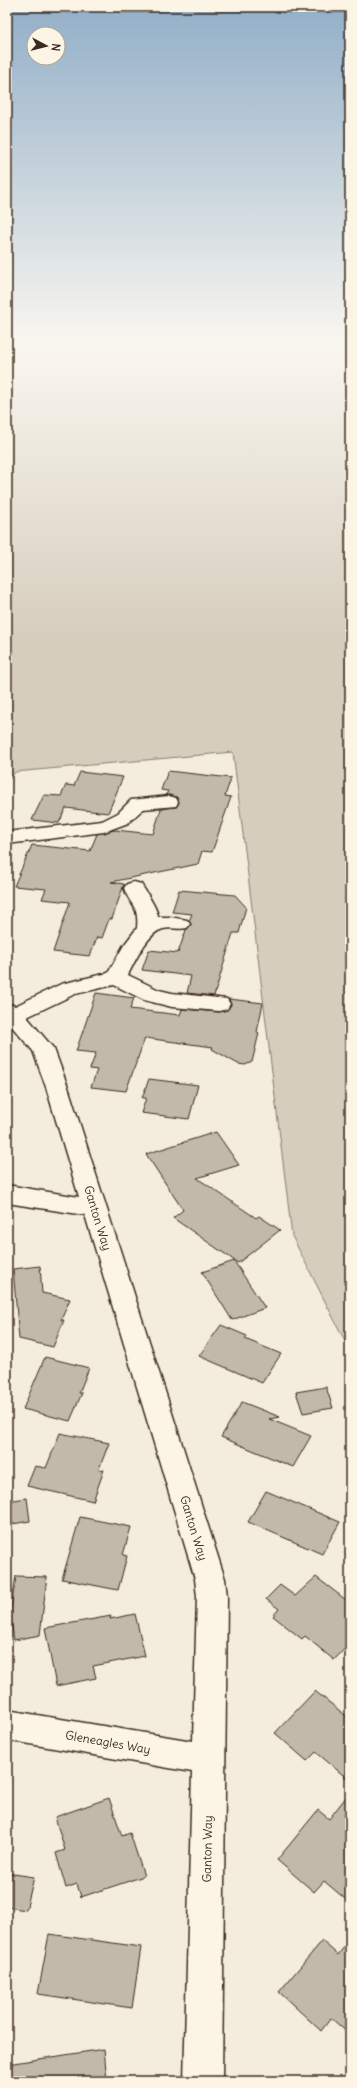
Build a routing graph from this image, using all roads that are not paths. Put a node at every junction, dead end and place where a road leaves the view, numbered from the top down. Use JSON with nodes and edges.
{"nodes":[{"id":1,"x":168,"y":802,"type":"dead end"},
{"id":2,"x":7,"y":838,"type":"edge"},
{"id":3,"x":134,"y":888,"type":"dead end"},
{"id":4,"x":180,"y":924,"type":"dead end"},
{"id":5,"x":147,"y":928,"type":"junction"},
{"id":6,"x":116,"y":978,"type":"junction"},
{"id":7,"x":219,"y":1004,"type":"dead end"},
{"id":8,"x":11,"y":1012,"type":"edge"},
{"id":9,"x":7,"y":1194,"type":"edge"},
{"id":10,"x":95,"y":1208,"type":"junction"},
{"id":11,"x":7,"y":1724,"type":"edge"},
{"id":12,"x":208,"y":1759,"type":"junction"},
{"id":13,"x":203,"y":2081,"type":"edge"}],
"edges":[{"from":1,"to":2,"type":"street"},
{"from":3,"to":5,"type":"street"},
{"from":4,"to":5,"type":"street"},
{"from":5,"to":6,"type":"street"},
{"from":6,"to":7,"type":"street"},
{"from":6,"to":8,"type":"street"},
{"from":8,"to":10,"type":"street","name":"Ganton Way"},
{"from":9,"to":10,"type":"street"},
{"from":10,"to":12,"type":"street","name":"Ganton Way"},
{"from":11,"to":12,"type":"street","name":"Gleneagles Way"},
{"from":12,"to":13,"type":"street","name":"Ganton Way"}]}
